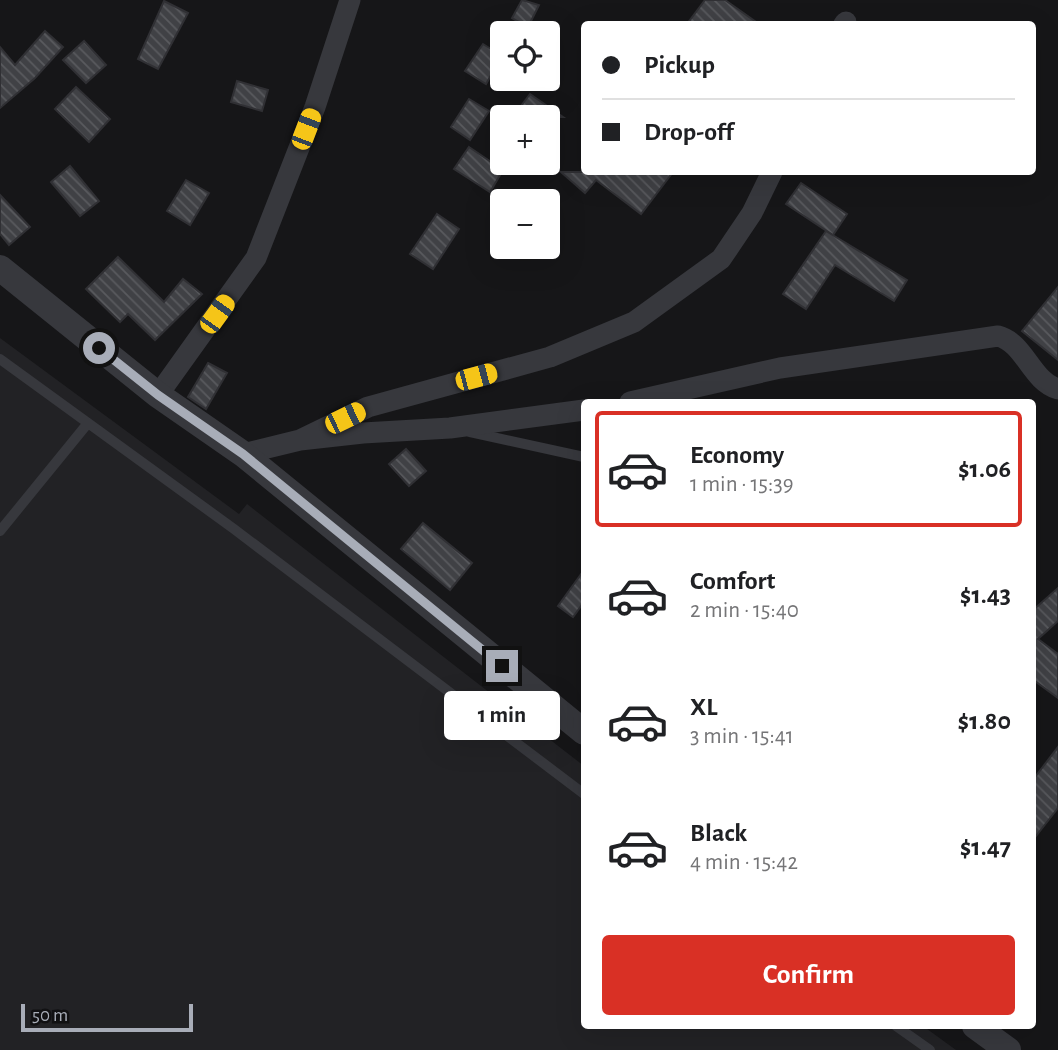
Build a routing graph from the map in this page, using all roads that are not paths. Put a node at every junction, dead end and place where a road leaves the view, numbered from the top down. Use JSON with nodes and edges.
{"nodes":[{"id":1,"x":350,"y":0,"type":"edge"},
{"id":2,"x":771,"y":175,"type":"edge"},
{"id":3,"x":0,"y":268,"type":"edge"},
{"id":4,"x":0,"y":359,"type":"edge"},
{"id":5,"x":1058,"y":389,"type":"edge"},
{"id":6,"x":158,"y":395,"type":"junction"},
{"id":7,"x":644,"y":399,"type":"edge"},
{"id":8,"x":581,"y":410,"type":"edge"},
{"id":9,"x":88,"y":423,"type":"junction"},
{"id":10,"x":450,"y":428,"type":"junction"},
{"id":11,"x":300,"y":440,"type":"junction"},
{"id":12,"x":243,"y":454,"type":"junction"},
{"id":13,"x":581,"y":456,"type":"edge"},
{"id":14,"x":0,"y":531,"type":"edge"},
{"id":15,"x":581,"y":730,"type":"edge"},
{"id":16,"x":581,"y":792,"type":"edge"},
{"id":17,"x":900,"y":1029,"type":"edge"},
{"id":18,"x":979,"y":1029,"type":"edge"},
{"id":19,"x":930,"y":1050,"type":"edge"},
{"id":20,"x":1008,"y":1050,"type":"edge"}],
"edges":[{"from":1,"to":6,"type":"street"},
{"from":2,"to":11,"type":"street"},
{"from":3,"to":6,"type":"street"},
{"from":4,"to":9,"type":"lane"},
{"from":5,"to":7,"type":"street"},
{"from":6,"to":12,"type":"street"},
{"from":8,"to":10,"type":"street"},
{"from":9,"to":14,"type":"lane"},
{"from":9,"to":16,"type":"lane"},
{"from":10,"to":11,"type":"street"},
{"from":10,"to":13,"type":"lane"},
{"from":11,"to":12,"type":"street"},
{"from":12,"to":15,"type":"street"},
{"from":17,"to":19,"type":"lane"},
{"from":18,"to":20,"type":"street"}]}
